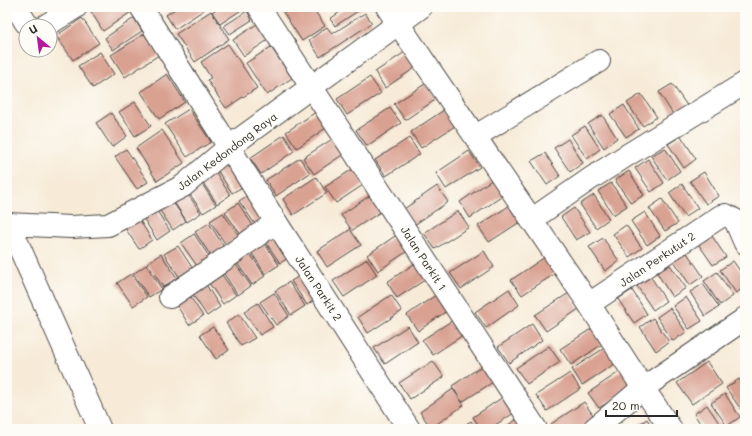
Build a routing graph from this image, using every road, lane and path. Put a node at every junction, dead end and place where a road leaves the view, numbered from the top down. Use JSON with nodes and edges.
{"nodes":[{"id":1,"x":16,"y":7,"type":"edge"},
{"id":2,"x":76,"y":7,"type":"edge"},
{"id":3,"x":141,"y":7,"type":"edge"},
{"id":4,"x":259,"y":7,"type":"edge"},
{"id":5,"x":421,"y":7,"type":"edge"},
{"id":6,"x":392,"y":15,"type":"edge"},
{"id":7,"x":23,"y":18,"type":"edge"},
{"id":8,"x":58,"y":18,"type":"edge"},
{"id":9,"x":599,"y":61,"type":"dead end"},
{"id":10,"x":745,"y":83,"type":"edge"},
{"id":11,"x":311,"y":87,"type":"junction"},
{"id":12,"x":476,"y":136,"type":"junction"},
{"id":13,"x":229,"y":147,"type":"junction"},
{"id":14,"x":531,"y":220,"type":"junction"},
{"id":15,"x":276,"y":222,"type":"junction"},
{"id":16,"x":8,"y":224,"type":"edge"},
{"id":17,"x":745,"y":243,"type":"edge"},
{"id":18,"x":170,"y":297,"type":"dead end"},
{"id":19,"x":589,"y":304,"type":"junction"},
{"id":20,"x":745,"y":318,"type":"edge"},
{"id":21,"x":643,"y":388,"type":"junction"},
{"id":22,"x":100,"y":429,"type":"edge"},
{"id":23,"x":409,"y":429,"type":"edge"},
{"id":24,"x":536,"y":429,"type":"edge"},
{"id":25,"x":594,"y":429,"type":"edge"},
{"id":26,"x":671,"y":429,"type":"edge"}],
"edges":[{"from":1,"to":7,"type":"street"},
{"from":2,"to":8,"type":"street"},
{"from":3,"to":13,"type":"street","name":"Jalan Parkit 2"},
{"from":4,"to":11,"type":"street","name":"Jalan Parkit 1"},
{"from":5,"to":6,"type":"street","name":"Jalan Kedondong Raya"},
{"from":6,"to":11,"type":"street","name":"Jalan Kedondong Raya"},
{"from":6,"to":12,"type":"street"},
{"from":9,"to":12,"type":"street"},
{"from":10,"to":14,"type":"street"},
{"from":11,"to":13,"type":"street","name":"Jalan Kedondong Raya"},
{"from":11,"to":24,"type":"street","name":"Jalan Parkit 1"},
{"from":12,"to":14,"type":"street"},
{"from":13,"to":15,"type":"street","name":"Jalan Parkit 2"},
{"from":13,"to":16,"type":"street","name":"Jalan Kedondong Raya"},
{"from":14,"to":19,"type":"street"},
{"from":15,"to":18,"type":"street"},
{"from":15,"to":23,"type":"street","name":"Jalan Parkit 2"},
{"from":16,"to":22,"type":"street"},
{"from":17,"to":19,"type":"street","name":"Jalan Perkutut 2"},
{"from":19,"to":21,"type":"street"},
{"from":20,"to":21,"type":"street"},
{"from":21,"to":25,"type":"street"},
{"from":21,"to":26,"type":"street"}]}
